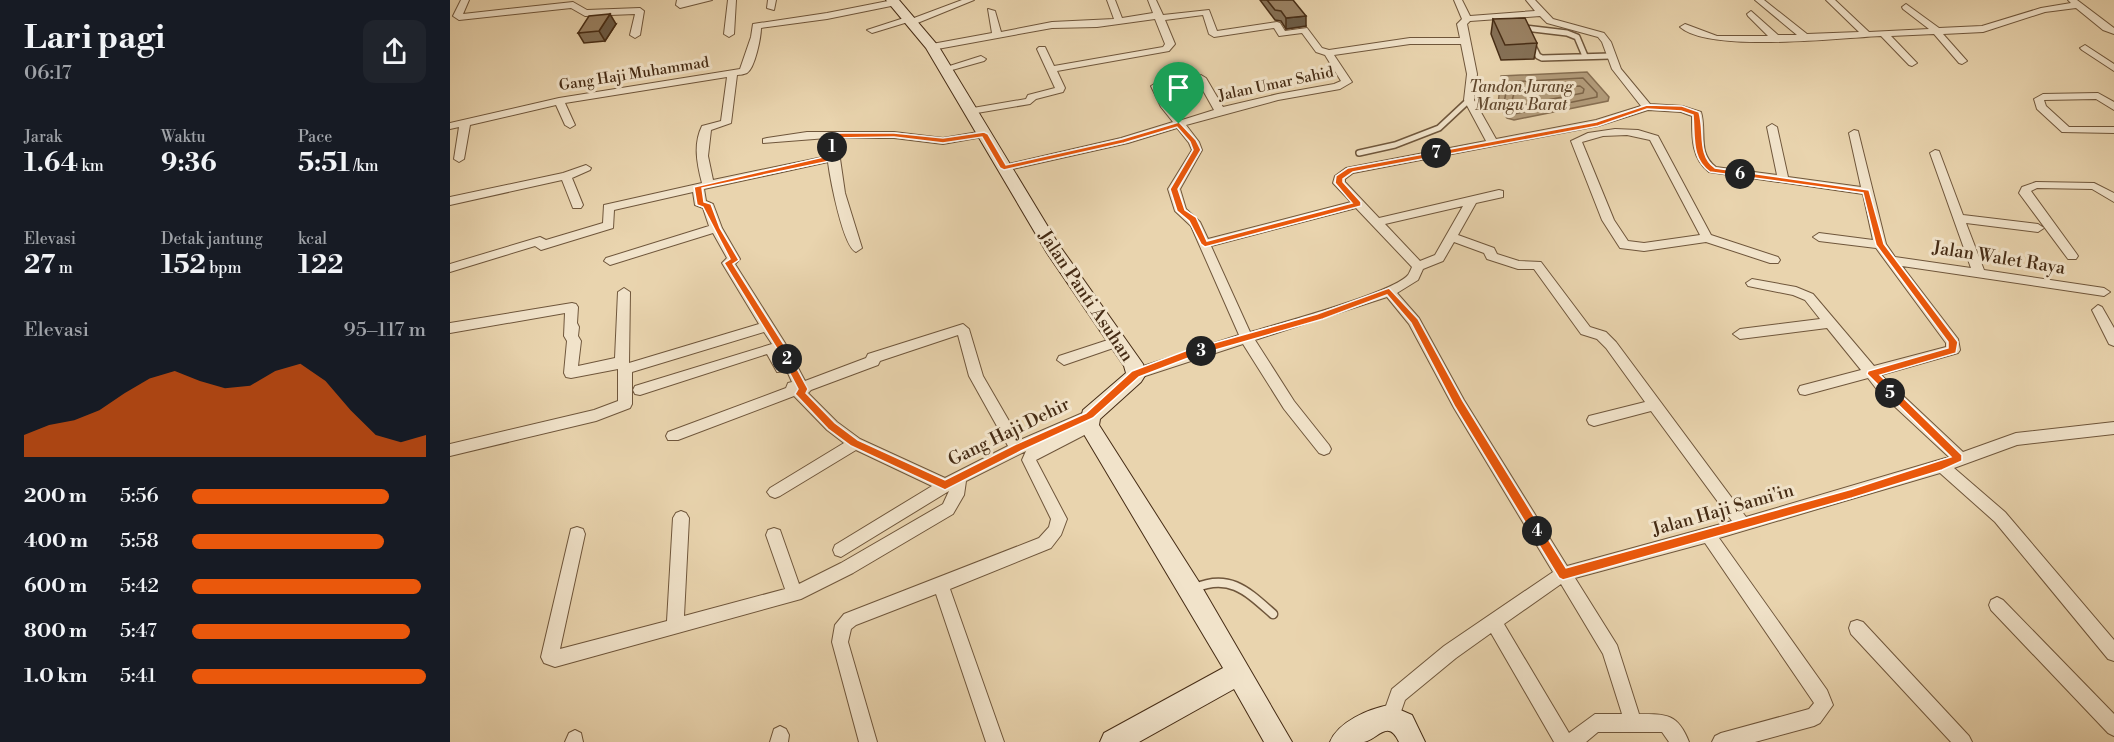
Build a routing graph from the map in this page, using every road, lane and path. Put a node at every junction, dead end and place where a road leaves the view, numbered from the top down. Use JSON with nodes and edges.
{"nodes":[{"id":1,"x":465,"y":0,"type":"edge"},
{"id":2,"x":681,"y":0,"type":"edge"},
{"id":3,"x":708,"y":0,"type":"edge"},
{"id":4,"x":732,"y":0,"type":"edge"},
{"id":5,"x":970,"y":0,"type":"edge"},
{"id":6,"x":1111,"y":0,"type":"edge"},
{"id":7,"x":1152,"y":0,"type":"edge"},
{"id":8,"x":1458,"y":0,"type":"edge"},
{"id":9,"x":1530,"y":0,"type":"edge"},
{"id":10,"x":1759,"y":0,"type":"edge"},
{"id":11,"x":1830,"y":0,"type":"edge"},
{"id":12,"x":892,"y":1,"type":"edge"},
{"id":13,"x":2075,"y":3,"type":"edge"},
{"id":14,"x":1906,"y":7,"type":"dead end"},
{"id":15,"x":991,"y":11,"type":"dead end"},
{"id":16,"x":1540,"y":13,"type":"junction"},
{"id":17,"x":1751,"y":14,"type":"dead end"},
{"id":18,"x":1158,"y":16,"type":"junction"},
{"id":19,"x":1467,"y":19,"type":"junction"},
{"id":20,"x":911,"y":20,"type":"junction"},
{"id":21,"x":1119,"y":21,"type":"junction"},
{"id":22,"x":1515,"y":27,"type":"edge"},
{"id":23,"x":1685,"y":27,"type":"dead end"},
{"id":24,"x":1525,"y":28,"type":"junction"},
{"id":25,"x":1559,"y":28,"type":"junction"},
{"id":26,"x":872,"y":30,"type":"dead end"},
{"id":27,"x":2114,"y":31,"type":"edge"},
{"id":28,"x":1937,"y":32,"type":"junction"},
{"id":29,"x":1883,"y":33,"type":"junction"},
{"id":30,"x":729,"y":34,"type":"dead end"},
{"id":31,"x":635,"y":35,"type":"dead end"},
{"id":32,"x":998,"y":35,"type":"junction"},
{"id":33,"x":1867,"y":35,"type":"junction"},
{"id":34,"x":1805,"y":37,"type":"junction"},
{"id":35,"x":1776,"y":38,"type":"junction"},
{"id":36,"x":1466,"y":41,"type":"junction"},
{"id":37,"x":932,"y":47,"type":"junction"},
{"id":38,"x":1042,"y":48,"type":"dead end"},
{"id":39,"x":2085,"y":48,"type":"dead end"},
{"id":40,"x":1328,"y":53,"type":"junction"},
{"id":41,"x":1585,"y":56,"type":"junction"},
{"id":42,"x":1610,"y":56,"type":"junction"},
{"id":43,"x":981,"y":59,"type":"dead end"},
{"id":44,"x":1962,"y":61,"type":"dead end"},
{"id":45,"x":1912,"y":63,"type":"dead end"},
{"id":46,"x":2114,"y":68,"type":"edge"},
{"id":47,"x":945,"y":69,"type":"junction"},
{"id":48,"x":1052,"y":69,"type":"junction"},
{"id":49,"x":732,"y":73,"type":"junction"},
{"id":50,"x":1201,"y":78,"type":"dead end"},
{"id":51,"x":1156,"y":86,"type":"dead end"},
{"id":52,"x":1468,"y":100,"type":"junction"},
{"id":53,"x":560,"y":101,"type":"junction"},
{"id":54,"x":1651,"y":106,"type":"junction"},
{"id":55,"x":2114,"y":107,"type":"edge"},
{"id":56,"x":971,"y":111,"type":"junction"},
{"id":57,"x":1220,"y":111,"type":"junction"},
{"id":58,"x":465,"y":123,"type":"junction"},
{"id":59,"x":1598,"y":123,"type":"junction"},
{"id":60,"x":1179,"y":124,"type":"junction"},
{"id":61,"x":570,"y":125,"type":"dead end"},
{"id":62,"x":450,"y":126,"type":"edge"},
{"id":63,"x":1772,"y":127,"type":"dead end"},
{"id":64,"x":1854,"y":133,"type":"dead end"},
{"id":65,"x":984,"y":134,"type":"junction"},
{"id":66,"x":1606,"y":134,"type":"junction"},
{"id":67,"x":832,"y":135,"type":"junction"},
{"id":68,"x":2111,"y":135,"type":"edge"},
{"id":69,"x":767,"y":141,"type":"dead end"},
{"id":70,"x":1492,"y":142,"type":"junction"},
{"id":71,"x":1359,"y":153,"type":"dead end"},
{"id":72,"x":1935,"y":153,"type":"dead end"},
{"id":73,"x":832,"y":158,"type":"junction"},
{"id":74,"x":459,"y":159,"type":"dead end"},
{"id":75,"x":586,"y":168,"type":"dead end"},
{"id":76,"x":1004,"y":168,"type":"junction"},
{"id":77,"x":567,"y":176,"type":"junction"},
{"id":78,"x":1783,"y":180,"type":"junction"},
{"id":79,"x":703,"y":185,"type":"junction"},
{"id":80,"x":1866,"y":191,"type":"junction"},
{"id":81,"x":1499,"y":194,"type":"dead end"},
{"id":82,"x":2114,"y":198,"type":"edge"},
{"id":83,"x":450,"y":201,"type":"edge"},
{"id":84,"x":1471,"y":201,"type":"junction"},
{"id":85,"x":1358,"y":204,"type":"junction"},
{"id":86,"x":577,"y":205,"type":"dead end"},
{"id":87,"x":1959,"y":218,"type":"junction"},
{"id":88,"x":1377,"y":222,"type":"junction"},
{"id":89,"x":716,"y":228,"type":"junction"},
{"id":90,"x":2038,"y":228,"type":"dead end"},
{"id":91,"x":1453,"y":237,"type":"junction"},
{"id":92,"x":1819,"y":237,"type":"dead end"},
{"id":93,"x":1707,"y":238,"type":"junction"},
{"id":94,"x":1205,"y":244,"type":"junction"},
{"id":95,"x":1880,"y":245,"type":"junction"},
{"id":96,"x":856,"y":248,"type":"dead end"},
{"id":97,"x":2072,"y":256,"type":"dead end"},
{"id":98,"x":1774,"y":260,"type":"dead end"},
{"id":99,"x":1890,"y":260,"type":"junction"},
{"id":100,"x":610,"y":261,"type":"dead end"},
{"id":101,"x":1418,"y":266,"type":"junction"},
{"id":102,"x":450,"y":268,"type":"edge"},
{"id":103,"x":1979,"y":273,"type":"junction"},
{"id":104,"x":1752,"y":283,"type":"dead end"},
{"id":105,"x":1389,"y":291,"type":"junction"},
{"id":106,"x":624,"y":292,"type":"dead end"},
{"id":107,"x":2104,"y":292,"type":"dead end"},
{"id":108,"x":2114,"y":312,"type":"edge"},
{"id":109,"x":1829,"y":323,"type":"junction"},
{"id":110,"x":767,"y":326,"type":"junction"},
{"id":111,"x":450,"y":328,"type":"edge"},
{"id":112,"x":1740,"y":334,"type":"dead end"},
{"id":113,"x":1247,"y":339,"type":"junction"},
{"id":114,"x":2114,"y":341,"type":"edge"},
{"id":115,"x":1117,"y":342,"type":"junction"},
{"id":116,"x":1064,"y":360,"type":"dead end"},
{"id":117,"x":624,"y":365,"type":"junction"},
{"id":118,"x":1136,"y":374,"type":"junction"},
{"id":119,"x":1872,"y":374,"type":"junction"},
{"id":120,"x":640,"y":390,"type":"dead end"},
{"id":121,"x":1805,"y":390,"type":"dead end"},
{"id":122,"x":800,"y":391,"type":"junction"},
{"id":123,"x":1653,"y":405,"type":"junction"},
{"id":124,"x":1594,"y":420,"type":"dead end"},
{"id":125,"x":1089,"y":421,"type":"junction"},
{"id":126,"x":2114,"y":428,"type":"edge"},
{"id":127,"x":673,"y":436,"type":"dead end"},
{"id":128,"x":855,"y":443,"type":"junction"},
{"id":129,"x":1017,"y":448,"type":"junction"},
{"id":130,"x":1324,"y":448,"type":"dead end"},
{"id":131,"x":450,"y":450,"type":"edge"},
{"id":132,"x":1959,"y":458,"type":"junction"},
{"id":133,"x":1942,"y":466,"type":"junction"},
{"id":134,"x":959,"y":477,"type":"junction"},
{"id":135,"x":945,"y":485,"type":"junction"},
{"id":136,"x":775,"y":492,"type":"dead end"},
{"id":137,"x":681,"y":518,"type":"dead end"},
{"id":138,"x":1743,"y":525,"type":"junction"},
{"id":139,"x":577,"y":534,"type":"dead end"},
{"id":140,"x":774,"y":535,"type":"dead end"},
{"id":141,"x":1708,"y":535,"type":"junction"},
{"id":142,"x":841,"y":550,"type":"dead end"},
{"id":143,"x":1563,"y":574,"type":"junction"},
{"id":144,"x":941,"y":585,"type":"junction"},
{"id":145,"x":1191,"y":590,"type":"junction"},
{"id":146,"x":795,"y":594,"type":"junction"},
{"id":147,"x":1997,"y":605,"type":"dead end"},
{"id":148,"x":1273,"y":614,"type":"dead end"},
{"id":149,"x":1494,"y":623,"type":"junction"},
{"id":150,"x":675,"y":625,"type":"junction"},
{"id":151,"x":1857,"y":628,"type":"dead end"},
{"id":152,"x":2114,"y":653,"type":"edge"},
{"id":153,"x":1239,"y":673,"type":"junction"},
{"id":154,"x":1391,"y":717,"type":"junction"},
{"id":155,"x":1633,"y":722,"type":"junction"},
{"id":156,"x":2114,"y":726,"type":"edge"},
{"id":157,"x":868,"y":742,"type":"edge"},
{"id":158,"x":995,"y":742,"type":"edge"},
{"id":159,"x":1113,"y":742,"type":"edge"},
{"id":160,"x":1279,"y":742,"type":"edge"},
{"id":161,"x":1343,"y":742,"type":"edge"},
{"id":162,"x":1412,"y":742,"type":"edge"},
{"id":163,"x":1564,"y":742,"type":"edge"},
{"id":164,"x":1572,"y":742,"type":"edge"},
{"id":165,"x":1680,"y":742,"type":"edge"},
{"id":166,"x":1721,"y":742,"type":"edge"},
{"id":167,"x":1963,"y":742,"type":"edge"}],
"edges":[{"from":1,"to":31,"type":"street"},
{"from":2,"to":3,"type":"street"},
{"from":4,"to":30,"type":"street"},
{"from":5,"to":20,"type":"street"},
{"from":6,"to":21,"type":"street"},
{"from":7,"to":18,"type":"street"},
{"from":8,"to":19,"type":"street"},
{"from":9,"to":16,"type":"street"},
{"from":10,"to":34,"type":"street"},
{"from":11,"to":33,"type":"street"},
{"from":12,"to":20,"type":"street","name":"Jalan Panti Asuhan"},
{"from":12,"to":49,"type":"street"},
{"from":13,"to":27,"type":"street"},
{"from":13,"to":28,"type":"street"},
{"from":14,"to":28,"type":"street"},
{"from":15,"to":32,"type":"street"},
{"from":16,"to":19,"type":"street"},
{"from":16,"to":25,"type":"street"},
{"from":17,"to":35,"type":"street"},
{"from":18,"to":21,"type":"street"},
{"from":18,"to":40,"type":"street"},
{"from":18,"to":48,"type":"street"},
{"from":19,"to":36,"type":"street"},
{"from":20,"to":26,"type":"street"},
{"from":20,"to":37,"type":"street","name":"Jalan Panti Asuhan"},
{"from":21,"to":32,"type":"street"},
{"from":22,"to":24,"type":"lane"},
{"from":23,"to":35,"type":"street"},
{"from":24,"to":25,"type":"lane"},
{"from":24,"to":41,"type":"lane"},
{"from":25,"to":41,"type":"lane"},
{"from":25,"to":42,"type":"street"},
{"from":28,"to":29,"type":"street"},
{"from":28,"to":44,"type":"street"},
{"from":29,"to":33,"type":"street"},
{"from":29,"to":45,"type":"street"},
{"from":32,"to":37,"type":"street"},
{"from":33,"to":34,"type":"street"},
{"from":34,"to":35,"type":"street"},
{"from":36,"to":40,"type":"street"},
{"from":36,"to":52,"type":"street"},
{"from":37,"to":47,"type":"street","name":"Jalan Panti Asuhan"},
{"from":38,"to":48,"type":"street"},
{"from":39,"to":46,"type":"street"},
{"from":40,"to":57,"type":"street","name":"Jalan Umar Sahid"},
{"from":41,"to":42,"type":"lane"},
{"from":42,"to":54,"type":"street"},
{"from":43,"to":47,"type":"street"},
{"from":47,"to":56,"type":"street","name":"Jalan Panti Asuhan"},
{"from":48,"to":56,"type":"street"},
{"from":49,"to":53,"type":"street","name":"Gang Haji Muhammad"},
{"from":49,"to":79,"type":"street","name":"Gang Haji Muhammad"},
{"from":50,"to":57,"type":"street"},
{"from":51,"to":60,"type":"street"},
{"from":52,"to":70,"type":"street"},
{"from":52,"to":71,"type":"lane"},
{"from":53,"to":58,"type":"street","name":"Gang Haji Muhammad"},
{"from":53,"to":61,"type":"street"},
{"from":54,"to":59,"type":"street"},
{"from":54,"to":78,"type":"street"},
{"from":55,"to":68,"type":"street"},
{"from":56,"to":65,"type":"street","name":"Jalan Panti Asuhan"},
{"from":57,"to":60,"type":"street","name":"Jalan Umar Sahid"},
{"from":58,"to":62,"type":"street","name":"Gang Haji Muhammad"},
{"from":58,"to":74,"type":"street"},
{"from":59,"to":66,"type":"street"},
{"from":59,"to":70,"type":"street"},
{"from":60,"to":76,"type":"street","name":"Jalan Umar Sahid"},
{"from":60,"to":94,"type":"street"},
{"from":63,"to":78,"type":"street"},
{"from":64,"to":80,"type":"street"},
{"from":65,"to":67,"type":"street"},
{"from":65,"to":76,"type":"street","name":"Jalan Panti Asuhan"},
{"from":66,"to":93,"type":"street"},
{"from":66,"to":93,"type":"street"},
{"from":67,"to":69,"type":"street"},
{"from":67,"to":73,"type":"street"},
{"from":70,"to":85,"type":"street"},
{"from":72,"to":87,"type":"street"},
{"from":73,"to":79,"type":"street"},
{"from":73,"to":96,"type":"street"},
{"from":75,"to":77,"type":"street"},
{"from":76,"to":115,"type":"street","name":"Jalan Panti Asuhan"},
{"from":77,"to":83,"type":"street"},
{"from":77,"to":86,"type":"street"},
{"from":78,"to":80,"type":"street"},
{"from":79,"to":89,"type":"street"},
{"from":79,"to":102,"type":"street"},
{"from":80,"to":95,"type":"street"},
{"from":81,"to":84,"type":"street"},
{"from":82,"to":97,"type":"street"},
{"from":84,"to":88,"type":"street"},
{"from":84,"to":91,"type":"street"},
{"from":85,"to":88,"type":"street"},
{"from":85,"to":94,"type":"street"},
{"from":87,"to":90,"type":"street"},
{"from":87,"to":103,"type":"street"},
{"from":88,"to":101,"type":"street"},
{"from":89,"to":100,"type":"street"},
{"from":89,"to":110,"type":"street"},
{"from":91,"to":101,"type":"street"},
{"from":91,"to":123,"type":"street"},
{"from":92,"to":95,"type":"street"},
{"from":93,"to":98,"type":"street"},
{"from":94,"to":113,"type":"street"},
{"from":95,"to":99,"type":"street"},
{"from":99,"to":103,"type":"street","name":"Jalan Walet Raya"},
{"from":99,"to":119,"type":"street"},
{"from":101,"to":105,"type":"street"},
{"from":103,"to":107,"type":"street","name":"Jalan Walet Raya"},
{"from":104,"to":109,"type":"street"},
{"from":105,"to":113,"type":"street"},
{"from":105,"to":143,"type":"street"},
{"from":106,"to":117,"type":"street"},
{"from":108,"to":114,"type":"street"},
{"from":109,"to":112,"type":"street"},
{"from":109,"to":119,"type":"street"},
{"from":110,"to":117,"type":"street"},
{"from":110,"to":122,"type":"street"},
{"from":111,"to":117,"type":"street"},
{"from":113,"to":118,"type":"street"},
{"from":113,"to":130,"type":"street"},
{"from":115,"to":116,"type":"street"},
{"from":115,"to":118,"type":"street","name":"Jalan Panti Asuhan"},
{"from":117,"to":131,"type":"street"},
{"from":118,"to":125,"type":"street","name":"Jalan Panti Asuhan"},
{"from":119,"to":121,"type":"street"},
{"from":119,"to":132,"type":"street"},
{"from":120,"to":122,"type":"street"},
{"from":122,"to":127,"type":"street"},
{"from":122,"to":128,"type":"street"},
{"from":122,"to":129,"type":"street"},
{"from":123,"to":124,"type":"street"},
{"from":123,"to":138,"type":"street"},
{"from":125,"to":129,"type":"street","name":"Gang Haji Dehir"},
{"from":125,"to":144,"type":"street"},
{"from":125,"to":145,"type":"street"},
{"from":126,"to":132,"type":"street","name":"Jalan Haji Sami'in"},
{"from":128,"to":135,"type":"street"},
{"from":128,"to":136,"type":"street"},
{"from":129,"to":134,"type":"street","name":"Gang Haji Dehir"},
{"from":132,"to":133,"type":"street","name":"Jalan Haji Sami'in"},
{"from":133,"to":138,"type":"street","name":"Jalan Haji Sami'in"},
{"from":133,"to":152,"type":"street"},
{"from":134,"to":135,"type":"street","name":"Gang Haji Dehir"},
{"from":134,"to":146,"type":"street"},
{"from":135,"to":142,"type":"street","name":"Gang Haji Dehir"},
{"from":137,"to":150,"type":"street"},
{"from":138,"to":141,"type":"street","name":"Jalan Haji Sami'in"},
{"from":139,"to":150,"type":"street"},
{"from":140,"to":146,"type":"street"},
{"from":141,"to":143,"type":"street","name":"Jalan Haji Sami'in"},
{"from":141,"to":166,"type":"street"},
{"from":143,"to":149,"type":"street","name":"Jalan Haji Sami'in"},
{"from":143,"to":155,"type":"street"},
{"from":144,"to":157,"type":"street"},
{"from":144,"to":158,"type":"street"},
{"from":145,"to":148,"type":"lane"},
{"from":145,"to":153,"type":"street"},
{"from":146,"to":150,"type":"street"},
{"from":147,"to":156,"type":"street"},
{"from":149,"to":154,"type":"street","name":"Jalan Haji Sami'in"},
{"from":149,"to":163,"type":"street"},
{"from":151,"to":167,"type":"street"},
{"from":153,"to":159,"type":"street"},
{"from":153,"to":160,"type":"street"},
{"from":154,"to":161,"type":"street"},
{"from":154,"to":162,"type":"street"},
{"from":155,"to":164,"type":"street"},
{"from":155,"to":165,"type":"street"}]}
